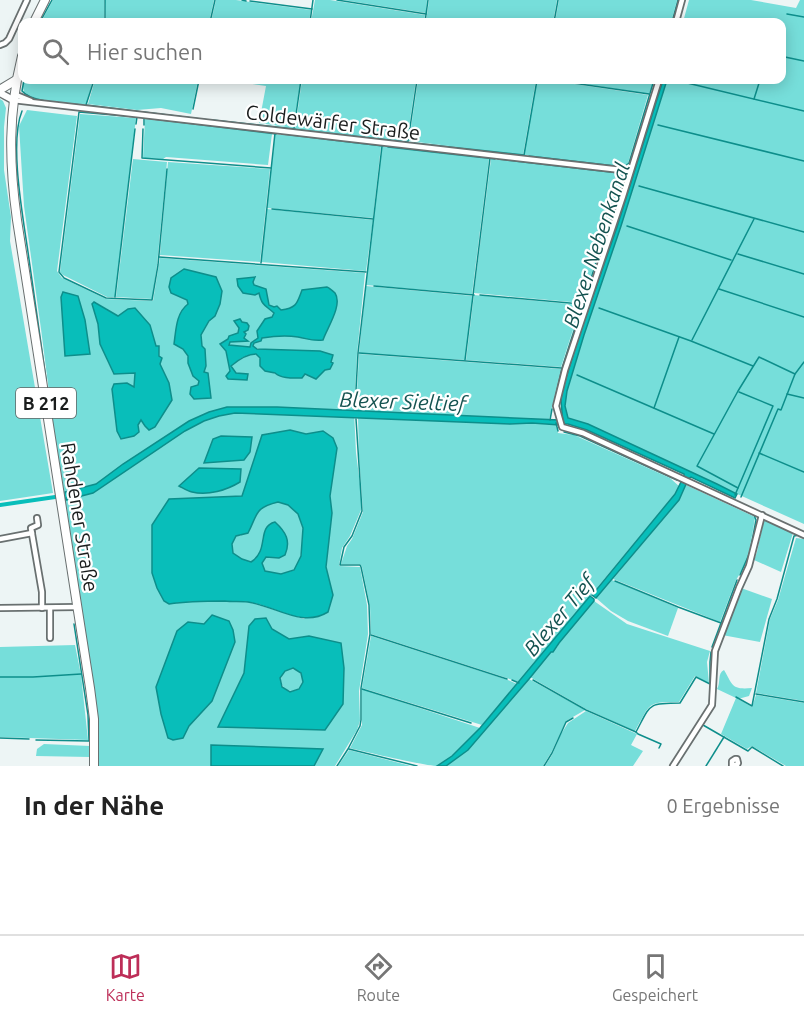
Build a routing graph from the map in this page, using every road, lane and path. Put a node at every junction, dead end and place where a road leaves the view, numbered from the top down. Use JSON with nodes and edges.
{"nodes":[{"id":1,"x":27,"y":0,"type":"edge"},
{"id":2,"x":45,"y":0,"type":"edge"},
{"id":3,"x":682,"y":0,"type":"edge"},
{"id":4,"x":19,"y":18,"type":"edge"},
{"id":5,"x":36,"y":18,"type":"edge"},
{"id":6,"x":677,"y":18,"type":"edge"},
{"id":7,"x":18,"y":20,"type":"edge"},
{"id":8,"x":0,"y":45,"type":"edge"},
{"id":9,"x":18,"y":72,"type":"edge"},
{"id":10,"x":16,"y":80,"type":"junction"},
{"id":11,"x":658,"y":84,"type":"edge"},
{"id":12,"x":0,"y":90,"type":"edge"},
{"id":13,"x":14,"y":97,"type":"junction"},
{"id":14,"x":630,"y":171,"type":"junction"},
{"id":15,"x":762,"y":515,"type":"junction"},
{"id":16,"x":37,"y":518,"type":"dead end"},
{"id":17,"x":32,"y":533,"type":"junction"},
{"id":18,"x":804,"y":535,"type":"edge"},
{"id":19,"x":0,"y":539,"type":"edge"},
{"id":20,"x":76,"y":607,"type":"junction"},
{"id":21,"x":0,"y":608,"type":"edge"},
{"id":22,"x":42,"y":608,"type":"junction"},
{"id":23,"x":50,"y":608,"type":"junction"},
{"id":24,"x":50,"y":638,"type":"dead end"},
{"id":25,"x":94,"y":766,"type":"edge"},
{"id":26,"x":673,"y":766,"type":"edge"}],
"edges":[{"from":1,"to":4,"type":"street"},
{"from":2,"to":5,"type":"main road"},
{"from":3,"to":6,"type":"street"},
{"from":7,"to":8,"type":"street"},
{"from":9,"to":10,"type":"main road","number":"B 212"},
{"from":10,"to":12,"type":"main road"},
{"from":10,"to":13,"type":"main road","number":"B 212"},
{"from":11,"to":14,"type":"street"},
{"from":12,"to":13,"type":"street"},
{"from":13,"to":14,"type":"street","name":"Coldewärfer Straße"},
{"from":13,"to":20,"type":"main road","name":"Rahdener Straße","number":"B 212"},
{"from":14,"to":15,"type":"street"},
{"from":15,"to":18,"type":"street"},
{"from":15,"to":26,"type":"street"},
{"from":16,"to":17,"type":"street"},
{"from":17,"to":19,"type":"street"},
{"from":17,"to":22,"type":"street"},
{"from":20,"to":23,"type":"street"},
{"from":20,"to":25,"type":"main road","name":"Rahdener Straße","number":"B 212"},
{"from":21,"to":22,"type":"street"},
{"from":22,"to":23,"type":"street"},
{"from":23,"to":24,"type":"street"}]}
